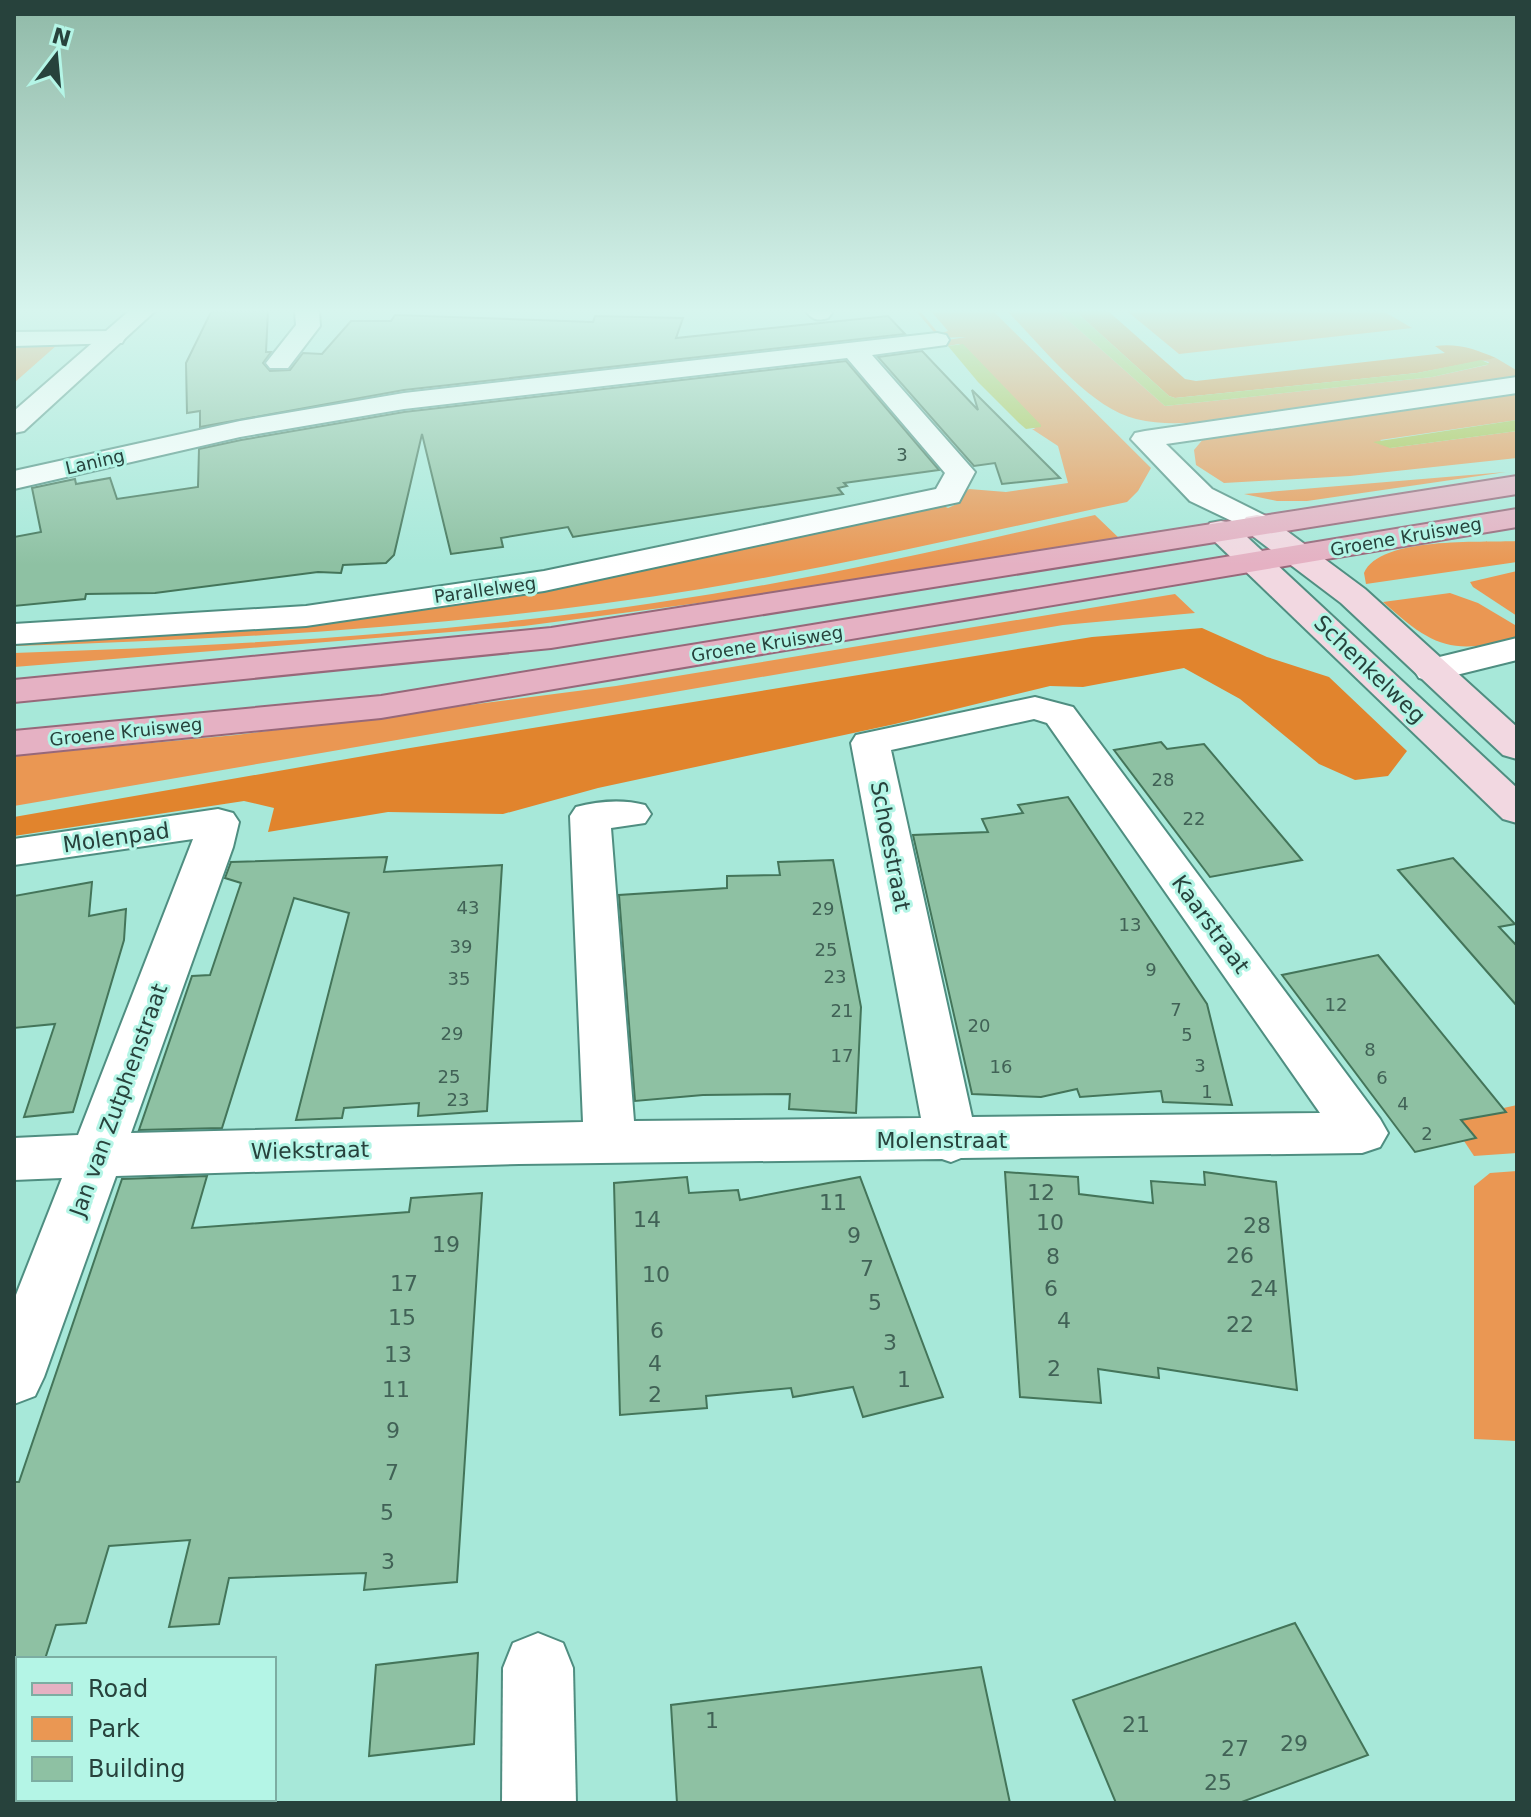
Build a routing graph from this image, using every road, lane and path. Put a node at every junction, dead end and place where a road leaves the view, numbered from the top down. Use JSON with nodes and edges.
{"nodes":[{"id":1,"x":47,"y":396,"type":"edge"},
{"id":2,"x":450,"y":396,"type":"edge"},
{"id":3,"x":894,"y":396,"type":"edge"},
{"id":4,"x":1443,"y":396,"type":"edge"},
{"id":5,"x":14,"y":425,"type":"edge"},
{"id":6,"x":14,"y":480,"type":"edge"},
{"id":7,"x":1517,"y":485,"type":"edge"},
{"id":8,"x":1201,"y":495,"type":"junction"},
{"id":9,"x":1517,"y":518,"type":"edge"},
{"id":10,"x":1257,"y":524,"type":"junction"},
{"id":11,"x":1221,"y":530,"type":"junction"},
{"id":12,"x":1301,"y":555,"type":"junction"},
{"id":13,"x":1257,"y":563,"type":"junction"},
{"id":14,"x":14,"y":634,"type":"edge"},
{"id":15,"x":1517,"y":649,"type":"edge"},
{"id":16,"x":1432,"y":670,"type":"junction"},
{"id":17,"x":14,"y":691,"type":"edge"},
{"id":18,"x":1060,"y":715,"type":"joint"},
{"id":19,"x":14,"y":743,"type":"edge"},
{"id":20,"x":1517,"y":747,"type":"edge"},
{"id":21,"x":1517,"y":810,"type":"edge"},
{"id":22,"x":631,"y":814,"type":"dead end"},
{"id":23,"x":218,"y":822,"type":"joint"},
{"id":24,"x":14,"y":852,"type":"edge"},
{"id":25,"x":1362,"y":1133,"type":"joint"},
{"id":26,"x":610,"y":1141,"type":"junction"},
{"id":27,"x":951,"y":1141,"type":"junction"},
{"id":28,"x":522,"y":1145,"type":"joint"},
{"id":29,"x":98,"y":1155,"type":"junction"},
{"id":30,"x":14,"y":1159,"type":"edge"},
{"id":31,"x":14,"y":1377,"type":"edge"},
{"id":32,"x":538,"y":1668,"type":"dead end"},
{"id":33,"x":539,"y":1803,"type":"edge"}],
"edges":[{"from":1,"to":5,"type":"street"},
{"from":2,"to":6,"type":"street","name":"Laning"},
{"from":3,"to":14,"type":"street","name":"Parallelweg"},
{"from":4,"to":8,"type":"street"},
{"from":7,"to":10,"type":"main road","name":"Groene Kruisweg"},
{"from":8,"to":10,"type":"street"},
{"from":8,"to":11,"type":"street"},
{"from":9,"to":12,"type":"main road","name":"Groene Kruisweg"},
{"from":10,"to":11,"type":"main road","name":"Groene Kruisweg"},
{"from":10,"to":12,"type":"main road","name":"Schenkelweg"},
{"from":11,"to":13,"type":"main road","name":"Schenkelweg"},
{"from":11,"to":17,"type":"main road","name":"Groene Kruisweg"},
{"from":12,"to":13,"type":"main road","name":"Groene Kruisweg"},
{"from":12,"to":16,"type":"main road","name":"Schenkelweg"},
{"from":13,"to":19,"type":"main road","name":"Groene Kruisweg"},
{"from":13,"to":21,"type":"main road","name":"Schenkelweg"},
{"from":15,"to":16,"type":"street"},
{"from":16,"to":20,"type":"main road","name":"Schenkelweg"},
{"from":18,"to":25,"type":"street","name":"Kaarstraat"},
{"from":18,"to":27,"type":"street","name":"Schoestraat"},
{"from":22,"to":26,"type":"street"},
{"from":23,"to":24,"type":"street","name":"Molenpad"},
{"from":23,"to":29,"type":"street","name":"Jan van Zutphenstraat"},
{"from":25,"to":27,"type":"street","name":"Molenstraat"},
{"from":26,"to":27,"type":"street","name":"Molenstraat"},
{"from":26,"to":28,"type":"street","name":"Molenstraat"},
{"from":28,"to":29,"type":"street","name":"Wiekstraat"},
{"from":29,"to":30,"type":"street"},
{"from":29,"to":31,"type":"street","name":"Jan van Zutphenstraat"},
{"from":32,"to":33,"type":"street"}]}
